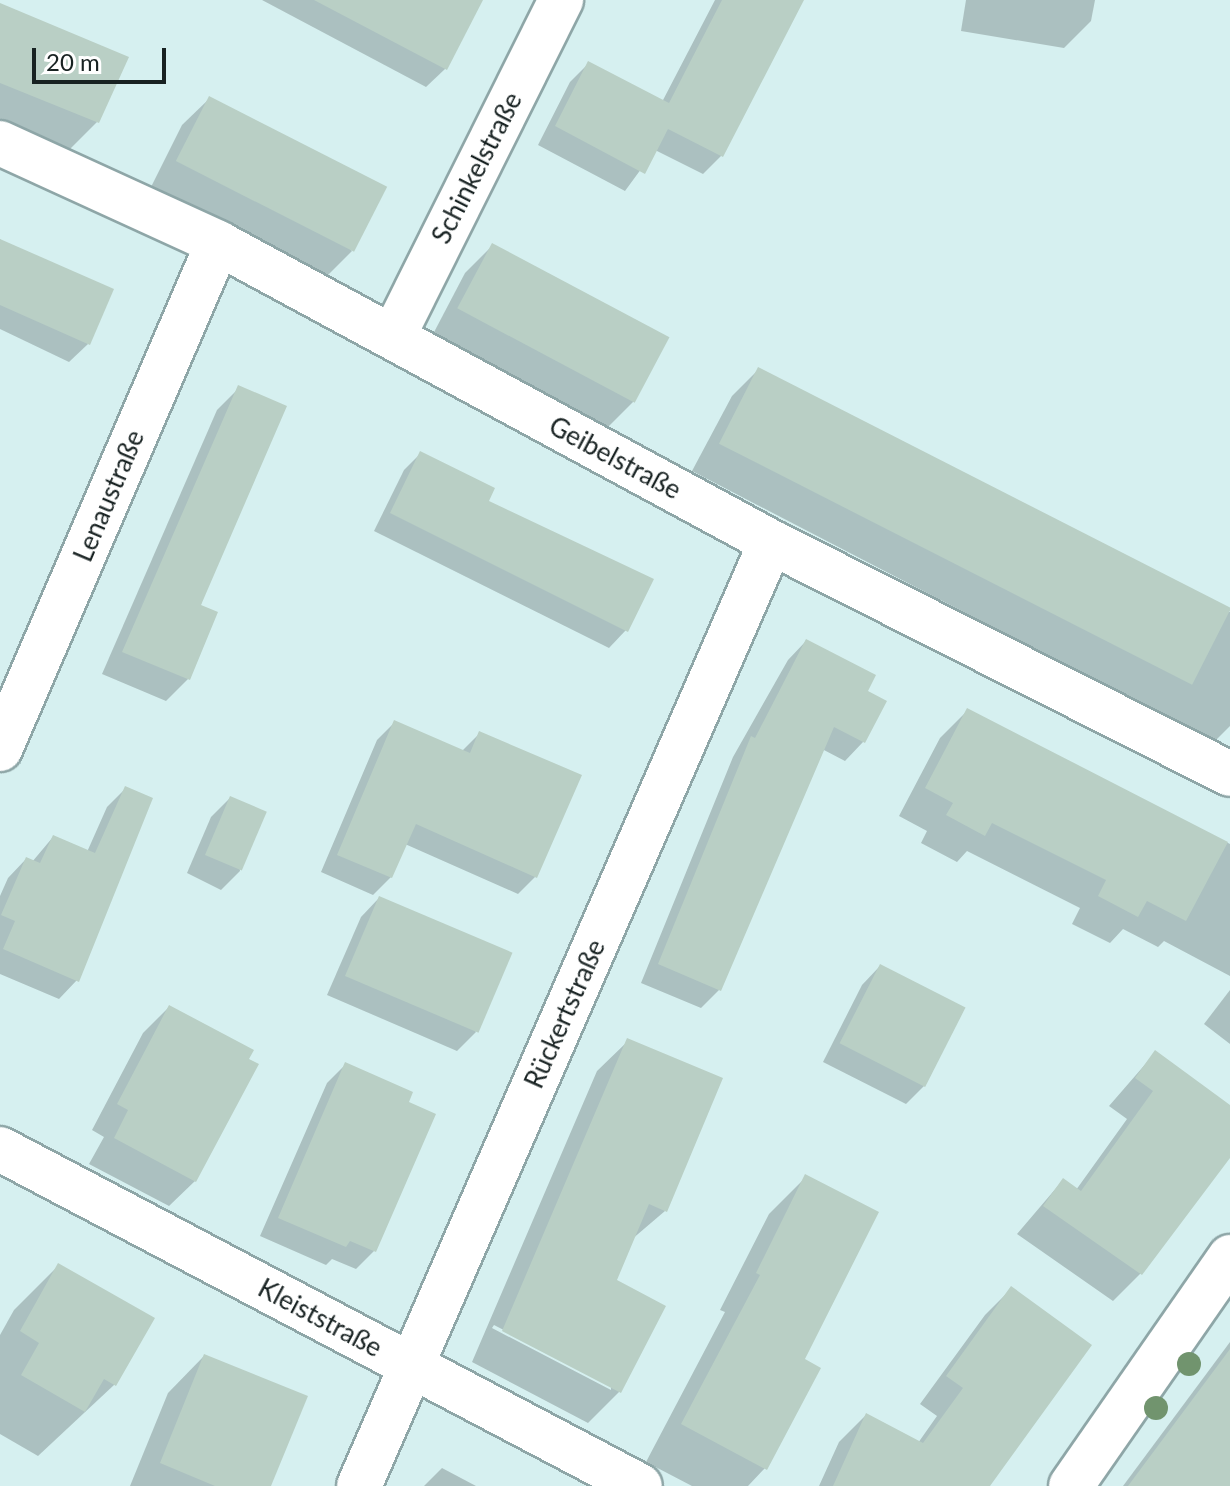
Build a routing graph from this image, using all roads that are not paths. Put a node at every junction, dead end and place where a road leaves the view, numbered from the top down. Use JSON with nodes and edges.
{"nodes":[{"id":1,"x":561,"y":0,"type":"edge"},
{"id":2,"x":0,"y":143,"type":"edge"},
{"id":3,"x":218,"y":243,"type":"junction"},
{"id":4,"x":393,"y":337,"type":"junction"},
{"id":5,"x":771,"y":542,"type":"junction"},
{"id":6,"x":0,"y":749,"type":"edge"},
{"id":7,"x":1230,"y":774,"type":"edge"},
{"id":8,"x":0,"y":1149,"type":"edge"},
{"id":9,"x":1230,"y":1257,"type":"edge"},
{"id":10,"x":411,"y":1367,"type":"junction"},
{"id":11,"x":359,"y":1486,"type":"edge"},
{"id":12,"x":640,"y":1486,"type":"edge"},
{"id":13,"x":1071,"y":1486,"type":"edge"}],
"edges":[{"from":1,"to":4,"type":"street","name":"Schinkelstraße"},
{"from":2,"to":3,"type":"street","name":"Geibelstraße"},
{"from":3,"to":4,"type":"street","name":"Geibelstraße"},
{"from":3,"to":6,"type":"street","name":"Lenaustraße"},
{"from":4,"to":5,"type":"street","name":"Geibelstraße"},
{"from":5,"to":7,"type":"street","name":"Geibelstraße"},
{"from":5,"to":10,"type":"street","name":"Rückertstraße"},
{"from":8,"to":10,"type":"street","name":"Kleiststraße"},
{"from":9,"to":13,"type":"street"},
{"from":10,"to":11,"type":"street","name":"Rückertstraße"},
{"from":10,"to":12,"type":"street","name":"Kleiststraße"}]}
